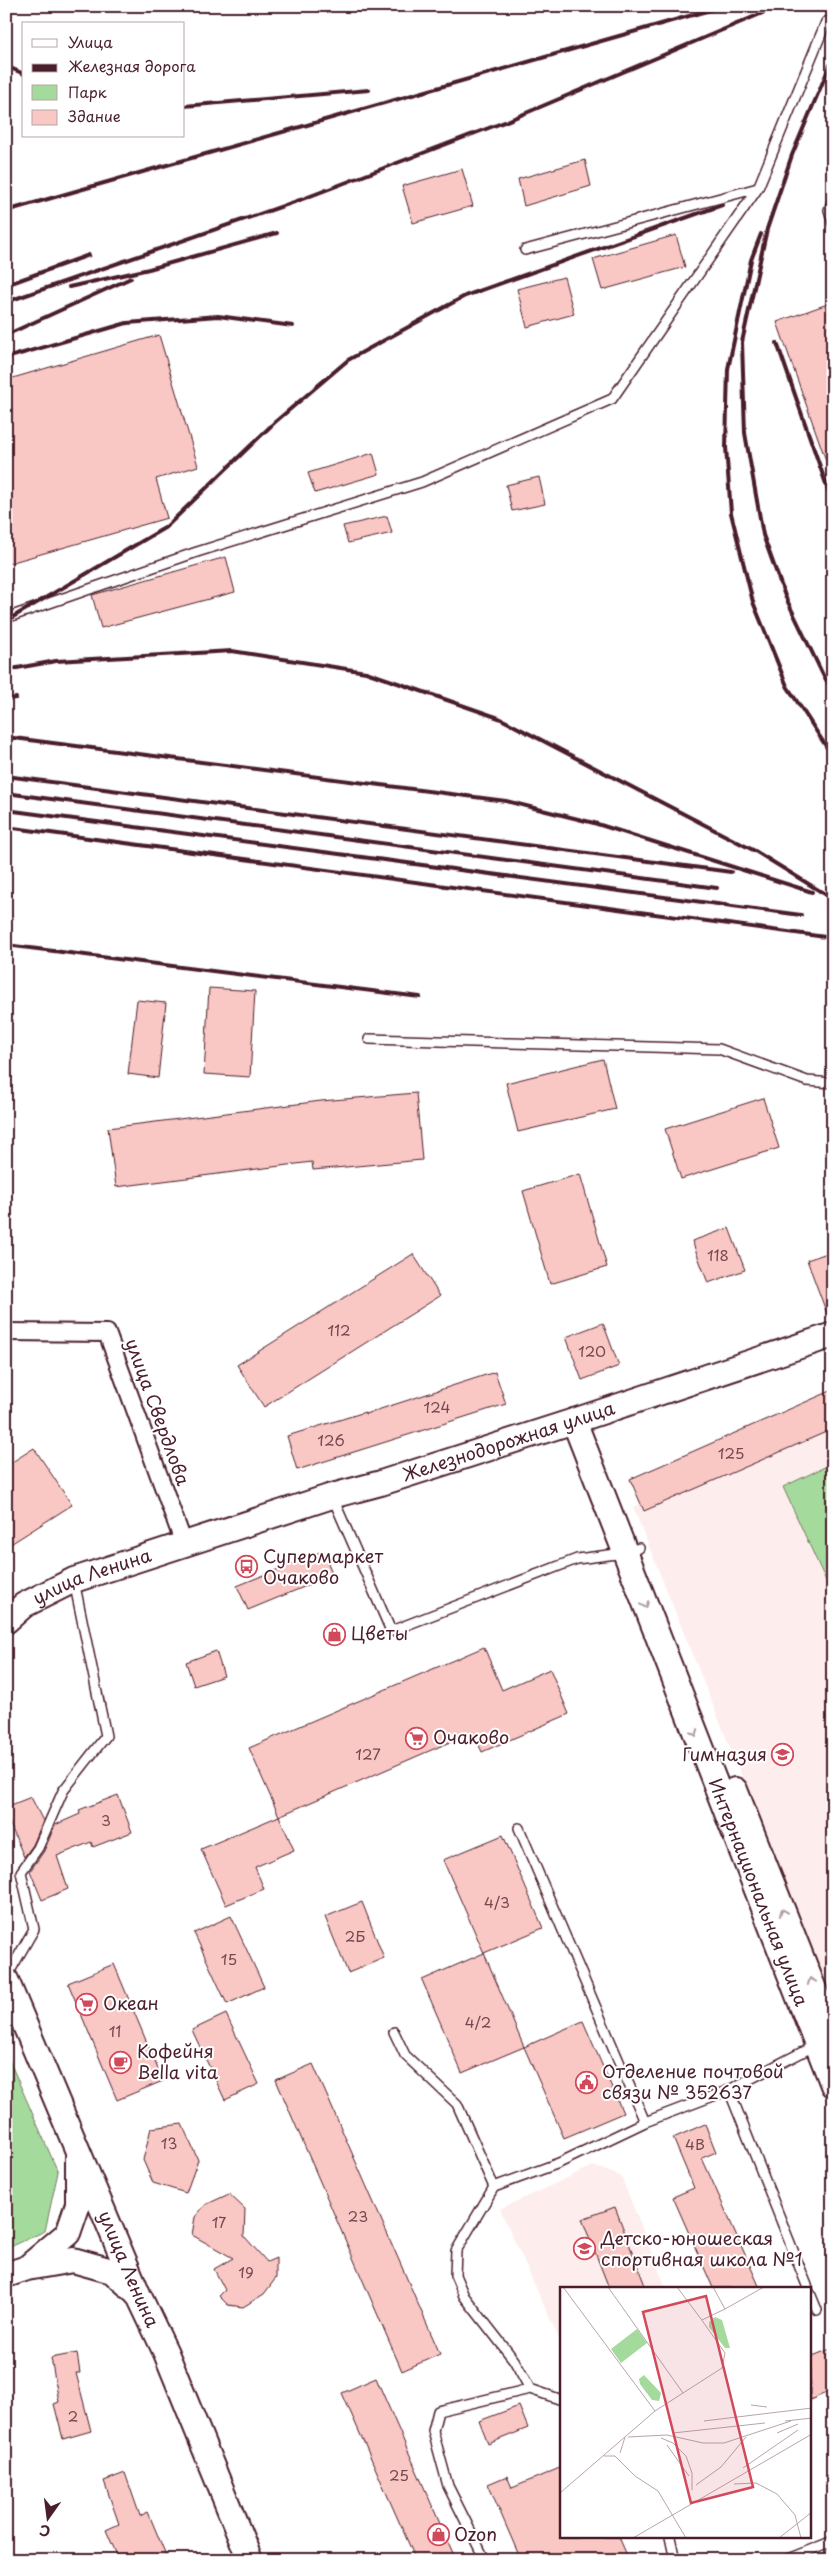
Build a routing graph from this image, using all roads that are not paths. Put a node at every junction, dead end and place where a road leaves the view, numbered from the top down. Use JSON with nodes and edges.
{"nodes":[{"id":1,"x":833,"y":20,"type":"edge"},
{"id":2,"x":758,"y":188,"type":"junction"},
{"id":3,"x":833,"y":200,"type":"edge"},
{"id":4,"x":833,"y":223,"type":"edge"},
{"id":5,"x":525,"y":250,"type":"dead end"},
{"id":6,"x":6,"y":618,"type":"edge"},
{"id":7,"x":369,"y":1039,"type":"dead end"},
{"id":8,"x":833,"y":1083,"type":"edge"},
{"id":9,"x":6,"y":1332,"type":"edge"},
{"id":10,"x":833,"y":1336,"type":"edge"},
{"id":11,"x":581,"y":1418,"type":"junction"},
{"id":12,"x":332,"y":1496,"type":"junction"},
{"id":13,"x":184,"y":1544,"type":"junction"},
{"id":14,"x":631,"y":1550,"type":"junction"},
{"id":15,"x":74,"y":1580,"type":"junction"},
{"id":16,"x":6,"y":1620,"type":"edge"},
{"id":17,"x":519,"y":1828,"type":"dead end"},
{"id":18,"x":6,"y":1979,"type":"edge"},
{"id":19,"x":394,"y":2032,"type":"dead end"},
{"id":20,"x":825,"y":2041,"type":"edge"},
{"id":21,"x":833,"y":2085,"type":"edge"},
{"id":22,"x":729,"y":2090,"type":"junction"},
{"id":23,"x":646,"y":2122,"type":"junction"},
{"id":24,"x":78,"y":2149,"type":"junction"},
{"id":25,"x":494,"y":2188,"type":"junction"},
{"id":26,"x":17,"y":2272,"type":"edge"},
{"id":27,"x":808,"y":2287,"type":"edge"},
{"id":28,"x":138,"y":2294,"type":"junction"},
{"id":29,"x":812,"y":2298,"type":"edge"},
{"id":30,"x":817,"y":2310,"type":"dead end"},
{"id":31,"x":530,"y":2389,"type":"junction"},
{"id":32,"x":560,"y":2399,"type":"edge"},
{"id":33,"x":670,"y":2538,"type":"edge"},
{"id":34,"x":833,"y":2541,"type":"edge"},
{"id":35,"x":250,"y":2560,"type":"edge"},
{"id":36,"x":485,"y":2560,"type":"edge"},
{"id":37,"x":675,"y":2560,"type":"edge"},
{"id":38,"x":785,"y":2560,"type":"edge"}],
"edges":[{"from":1,"to":2,"type":"lane"},
{"from":2,"to":5,"type":"lane"},
{"from":2,"to":6,"type":"lane"},
{"from":3,"to":4,"type":"lane"},
{"from":7,"to":8,"type":"lane"},
{"from":9,"to":13,"type":"street","name":"улица Свердлова"},
{"from":10,"to":11,"type":"main road","name":"Железнодорожная улица"},
{"from":11,"to":12,"type":"main road","name":"Железнодорожная улица"},
{"from":11,"to":14,"type":"main road","name":"Интернациональная улица"},
{"from":12,"to":13,"type":"main road","name":"Железнодорожная улица"},
{"from":12,"to":14,"type":"lane"},
{"from":13,"to":15,"type":"main road","name":"улица Ленина"},
{"from":14,"to":20,"type":"main road","name":"Интернациональная улица"},
{"from":15,"to":16,"type":"main road","name":"улица Ленина"},
{"from":15,"to":18,"type":"lane"},
{"from":17,"to":23,"type":"lane"},
{"from":18,"to":24,"type":"main road","name":"улица Ленина"},
{"from":19,"to":25,"type":"lane"},
{"from":20,"to":21,"type":"main road","name":"Интернациональная улица"},
{"from":20,"to":22,"type":"lane"},
{"from":22,"to":23,"type":"lane"},
{"from":22,"to":27,"type":"lane"},
{"from":23,"to":25,"type":"lane"},
{"from":24,"to":26,"type":"main road"},
{"from":24,"to":28,"type":"main road","name":"улица Ленина"},
{"from":25,"to":31,"type":"lane"},
{"from":26,"to":28,"type":"main road"},
{"from":28,"to":35,"type":"main road","name":"улица Ленина"},
{"from":29,"to":30,"type":"lane"},
{"from":31,"to":32,"type":"lane"},
{"from":31,"to":36,"type":"lane"},
{"from":33,"to":37,"type":"lane"},
{"from":34,"to":38,"type":"lane"}]}
